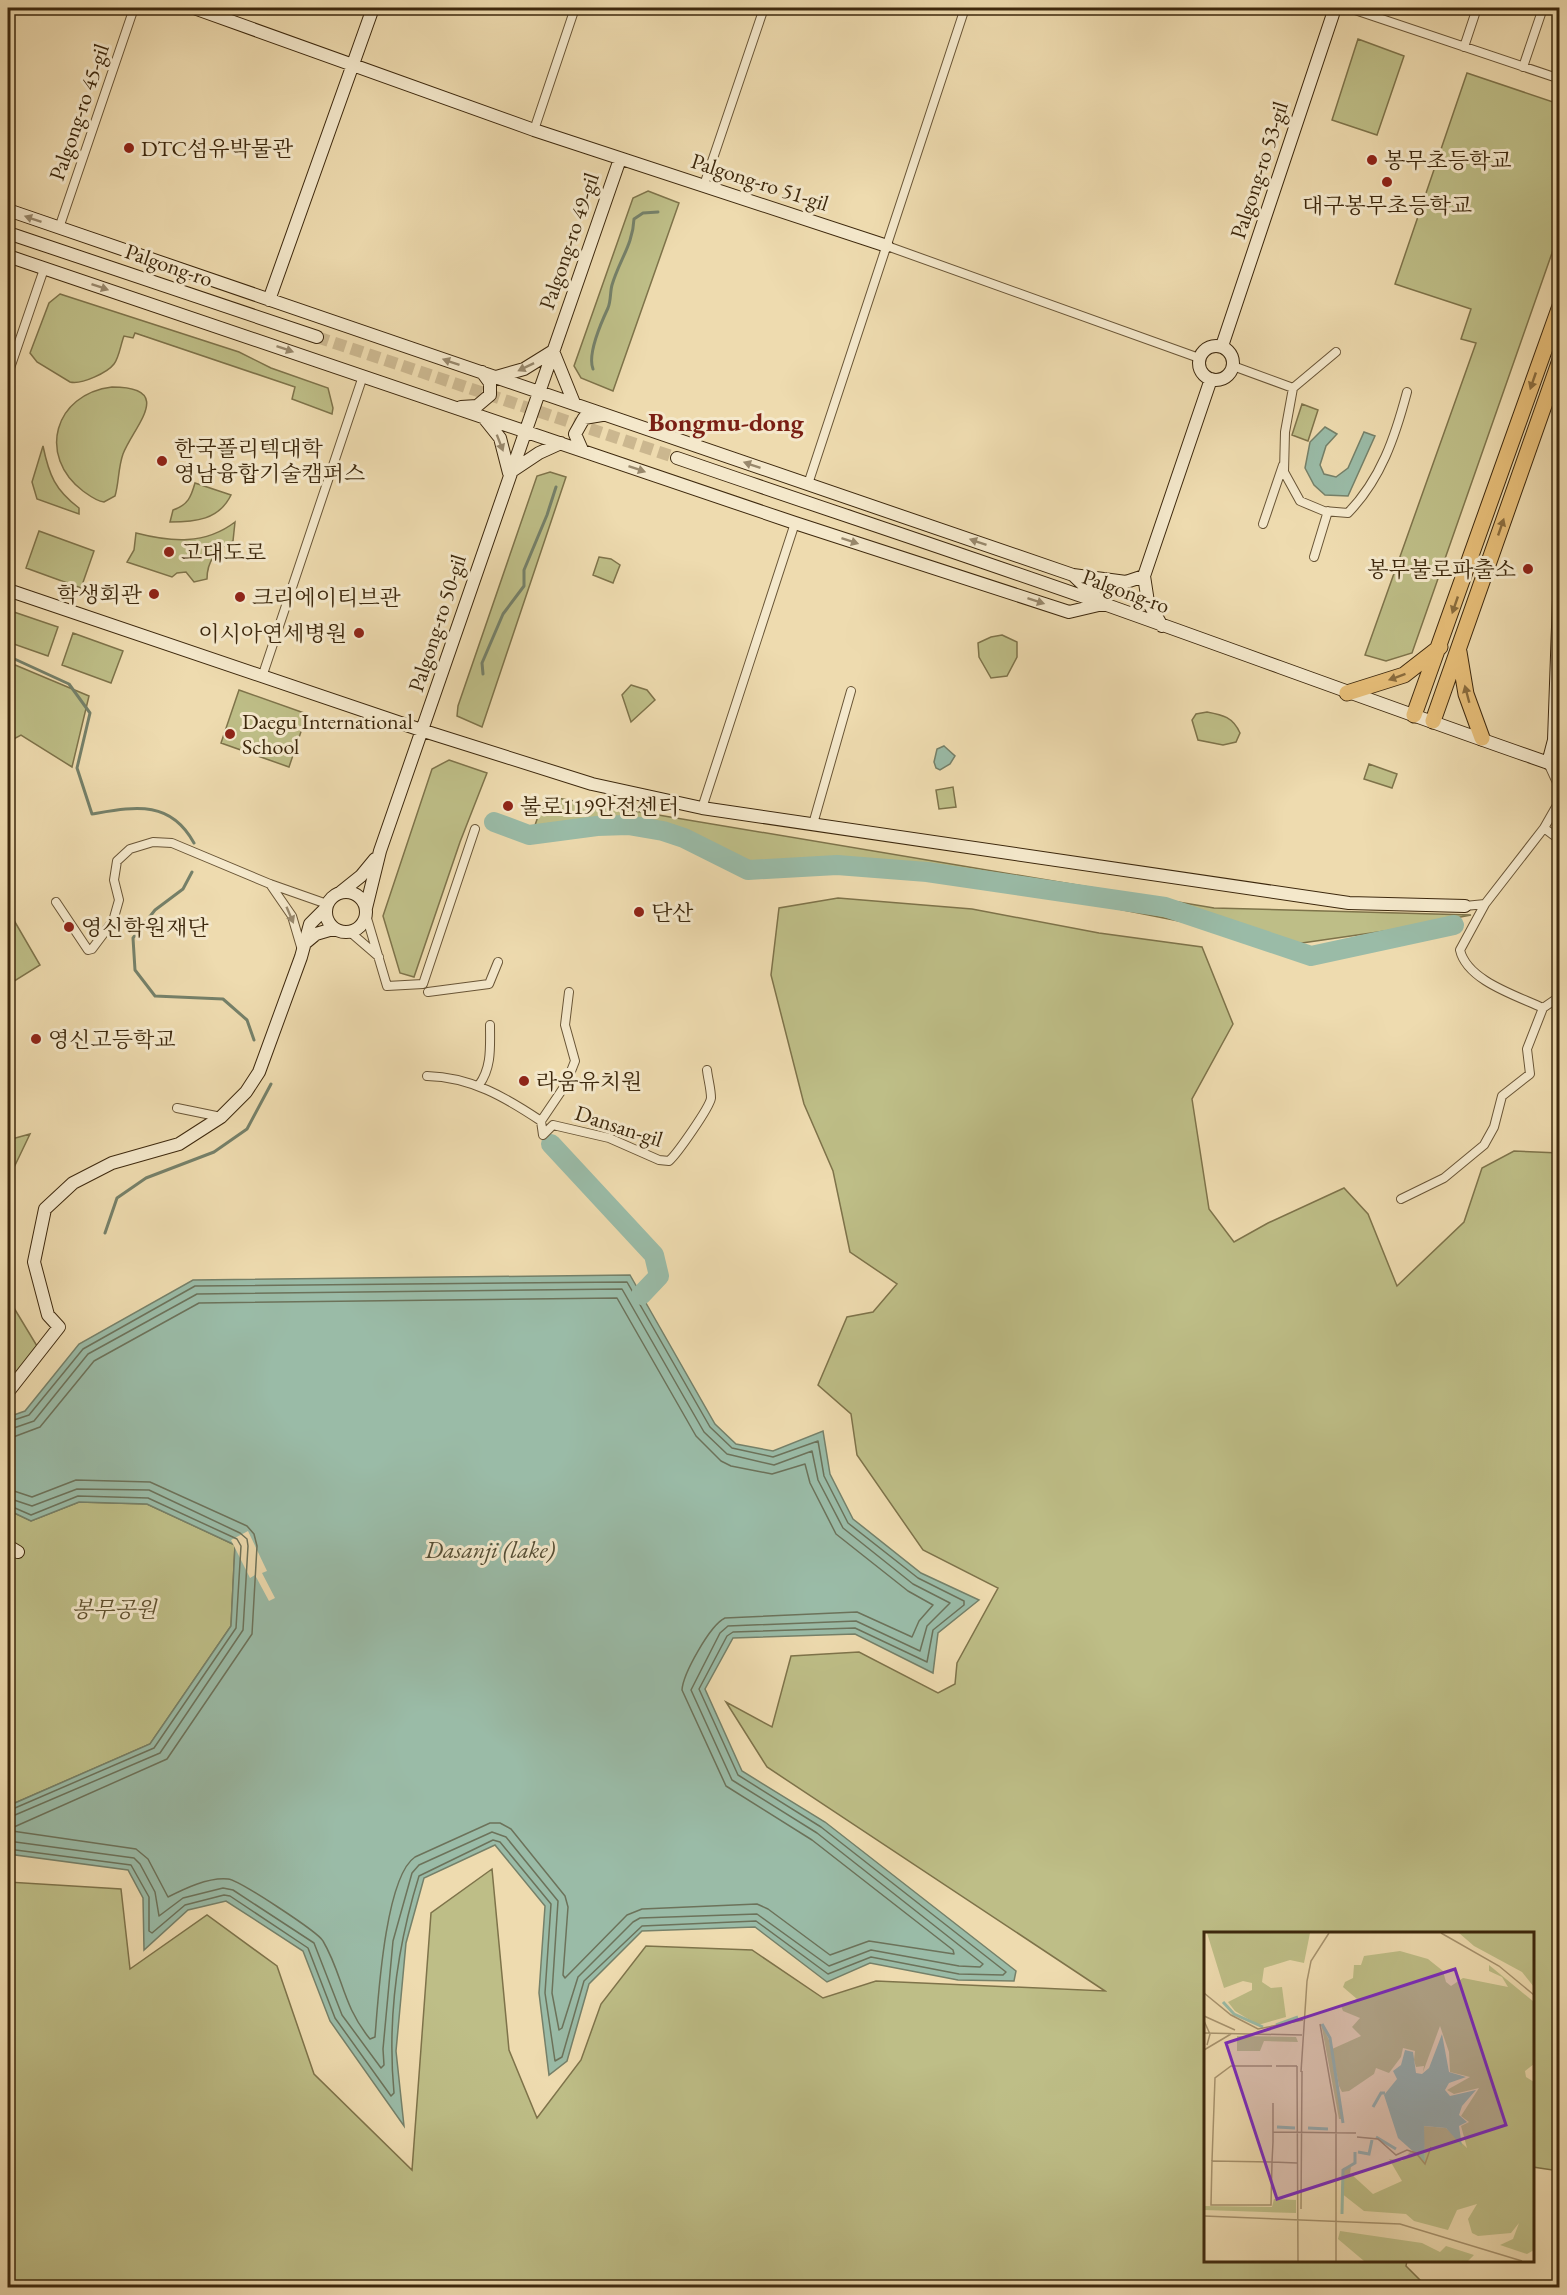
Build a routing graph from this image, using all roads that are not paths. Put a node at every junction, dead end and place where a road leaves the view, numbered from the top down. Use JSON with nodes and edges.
{"nodes":[{"id":1,"x":134,"y":8,"type":"edge"},
{"id":2,"x":194,"y":8,"type":"edge"},
{"id":3,"x":373,"y":8,"type":"edge"},
{"id":4,"x":576,"y":8,"type":"edge"},
{"id":5,"x":764,"y":8,"type":"edge"},
{"id":6,"x":965,"y":8,"type":"edge"},
{"id":7,"x":1335,"y":8,"type":"edge"},
{"id":8,"x":1350,"y":8,"type":"edge"},
{"id":9,"x":1477,"y":8,"type":"edge"},
{"id":10,"x":1543,"y":8,"type":"edge"},
{"id":11,"x":1464,"y":46,"type":"junction"},
{"id":12,"x":354,"y":63,"type":"junction"},
{"id":13,"x":1523,"y":67,"type":"junction"},
{"id":14,"x":1560,"y":79,"type":"edge"},
{"id":15,"x":534,"y":130,"type":"junction"},
{"id":16,"x":620,"y":159,"type":"junction"},
{"id":17,"x":704,"y":185,"type":"junction"},
{"id":18,"x":8,"y":210,"type":"edge"},
{"id":19,"x":59,"y":228,"type":"junction"},
{"id":20,"x":8,"y":233,"type":"edge"},
{"id":21,"x":887,"y":246,"type":"junction"},
{"id":22,"x":8,"y":256,"type":"edge"},
{"id":23,"x":44,"y":269,"type":"junction"},
{"id":24,"x":269,"y":300,"type":"junction"},
{"id":25,"x":1560,"y":306,"type":"edge"},
{"id":26,"x":317,"y":337,"type":"tunnel mouth"},
{"id":27,"x":1222,"y":346,"type":"junction"},
{"id":28,"x":552,"y":351,"type":"junction"},
{"id":29,"x":1336,"y":352,"type":"dead end"},
{"id":30,"x":1199,"y":358,"type":"junction"},
{"id":31,"x":1560,"y":360,"type":"edge"},
{"id":32,"x":1233,"y":366,"type":"junction"},
{"id":33,"x":483,"y":372,"type":"junction"},
{"id":34,"x":8,"y":374,"type":"edge"},
{"id":35,"x":363,"y":376,"type":"junction"},
{"id":36,"x":496,"y":377,"type":"junction"},
{"id":37,"x":1211,"y":380,"type":"junction"},
{"id":38,"x":1293,"y":388,"type":"junction"},
{"id":39,"x":538,"y":391,"type":"junction"},
{"id":40,"x":1407,"y":392,"type":"dead end"},
{"id":41,"x":574,"y":403,"type":"junction"},
{"id":42,"x":454,"y":407,"type":"junction"},
{"id":43,"x":532,"y":409,"type":"joint"},
{"id":44,"x":606,"y":414,"type":"junction"},
{"id":45,"x":484,"y":417,"type":"junction"},
{"id":46,"x":525,"y":430,"type":"junction"},
{"id":47,"x":561,"y":443,"type":"junction"},
{"id":48,"x":582,"y":450,"type":"junction"},
{"id":49,"x":677,"y":458,"type":"tunnel mouth"},
{"id":50,"x":1284,"y":462,"type":"junction"},
{"id":51,"x":509,"y":473,"type":"junction"},
{"id":52,"x":808,"y":484,"type":"junction"},
{"id":53,"x":1328,"y":511,"type":"junction"},
{"id":54,"x":795,"y":524,"type":"junction"},
{"id":55,"x":1263,"y":524,"type":"dead end"},
{"id":56,"x":1314,"y":557,"type":"dead end"},
{"id":57,"x":1560,"y":571,"type":"edge"},
{"id":58,"x":1073,"y":575,"type":"junction"},
{"id":59,"x":1144,"y":576,"type":"junction"},
{"id":60,"x":8,"y":590,"type":"edge"},
{"id":61,"x":1103,"y":604,"type":"junction"},
{"id":62,"x":1162,"y":626,"type":"junction"},
{"id":63,"x":1440,"y":647,"type":"junction"},
{"id":64,"x":1458,"y":648,"type":"junction"},
{"id":65,"x":262,"y":674,"type":"junction"},
{"id":66,"x":851,"y":691,"type":"dead end"},
{"id":67,"x":1347,"y":693,"type":"junction"},
{"id":68,"x":1414,"y":715,"type":"junction"},
{"id":69,"x":1433,"y":721,"type":"junction"},
{"id":70,"x":424,"y":731,"type":"junction"},
{"id":71,"x":1482,"y":738,"type":"junction"},
{"id":72,"x":1556,"y":766,"type":"edge"},
{"id":73,"x":1560,"y":789,"type":"edge"},
{"id":74,"x":1560,"y":800,"type":"edge"},
{"id":75,"x":702,"y":808,"type":"junction"},
{"id":76,"x":813,"y":824,"type":"junction"},
{"id":77,"x":1544,"y":828,"type":"junction"},
{"id":78,"x":475,"y":829,"type":"dead end"},
{"id":79,"x":1560,"y":840,"type":"edge"},
{"id":80,"x":380,"y":850,"type":"junction"},
{"id":81,"x":270,"y":884,"type":"junction"},
{"id":82,"x":342,"y":892,"type":"junction"},
{"id":83,"x":56,"y":902,"type":"dead end"},
{"id":84,"x":1485,"y":904,"type":"junction"},
{"id":85,"x":1465,"y":906,"type":"joint"},
{"id":86,"x":326,"y":907,"type":"junction"},
{"id":87,"x":366,"y":912,"type":"junction"},
{"id":88,"x":333,"y":929,"type":"junction"},
{"id":89,"x":350,"y":932,"type":"junction"},
{"id":90,"x":303,"y":947,"type":"junction"},
{"id":91,"x":380,"y":958,"type":"junction"},
{"id":92,"x":498,"y":962,"type":"dead end"},
{"id":93,"x":428,"y":992,"type":"dead end"},
{"id":94,"x":569,"y":992,"type":"dead end"},
{"id":95,"x":1560,"y":1001,"type":"edge"},
{"id":96,"x":1543,"y":1008,"type":"junction"},
{"id":97,"x":490,"y":1025,"type":"dead end"},
{"id":98,"x":707,"y":1070,"type":"dead end"},
{"id":99,"x":427,"y":1076,"type":"dead end"},
{"id":100,"x":479,"y":1085,"type":"junction"},
{"id":101,"x":177,"y":1108,"type":"dead end"},
{"id":102,"x":221,"y":1117,"type":"junction"},
{"id":103,"x":541,"y":1121,"type":"junction"},
{"id":104,"x":1401,"y":1199,"type":"dead end"},
{"id":105,"x":8,"y":1392,"type":"edge"}],
"edges":[{"from":1,"to":19,"type":"street","name":"Palgong-ro 45-gil"},
{"from":2,"to":12,"type":"main road","name":"Palgong-ro 49-gil"},
{"from":3,"to":12,"type":"main road"},
{"from":4,"to":15,"type":"street"},
{"from":5,"to":17,"type":"street"},
{"from":6,"to":21,"type":"street"},
{"from":7,"to":27,"type":"main road","name":"Palgong-ro 53-gil"},
{"from":8,"to":11,"type":"street"},
{"from":9,"to":11,"type":"street"},
{"from":10,"to":13,"type":"street"},
{"from":11,"to":13,"type":"street"},
{"from":12,"to":15,"type":"main road","name":"Palgong-ro 49-gil"},
{"from":12,"to":24,"type":"main road"},
{"from":13,"to":14,"type":"street"},
{"from":15,"to":16,"type":"main road","name":"Palgong-ro 49-gil"},
{"from":16,"to":17,"type":"main road","name":"Palgong-ro 51-gil"},
{"from":16,"to":28,"type":"main road","name":"Palgong-ro 49-gil"},
{"from":17,"to":21,"type":"main road","name":"Palgong-ro 51-gil"},
{"from":19,"to":18,"type":"main road","one_way":true},
{"from":19,"to":24,"type":"main road"},
{"from":20,"to":26,"type":"main road","name":"Palgong-ro"},
{"from":21,"to":30,"type":"street"},
{"from":21,"to":52,"type":"street"},
{"from":22,"to":23,"type":"main road"},
{"from":23,"to":34,"type":"street"},
{"from":23,"to":35,"type":"main road","one_way":true},
{"from":33,"to":24,"type":"main road","one_way":true},
{"from":25,"to":63,"type":"highway","one_way":true},
{"from":27,"to":30,"type":"main road"},
{"from":27,"to":32,"type":"main road"},
{"from":28,"to":36,"type":"main road","one_way":true},
{"from":28,"to":39,"type":"main road","name":"Palgong-ro 49-gil"},
{"from":28,"to":41,"type":"main road"},
{"from":29,"to":38,"type":"street"},
{"from":30,"to":37,"type":"main road"},
{"from":64,"to":31,"type":"highway","one_way":true},
{"from":32,"to":37,"type":"main road"},
{"from":32,"to":38,"type":"street"},
{"from":33,"to":36,"type":"main road"},
{"from":33,"to":42,"type":"main road"},
{"from":35,"to":42,"type":"main road"},
{"from":35,"to":65,"type":"street"},
{"from":36,"to":39,"type":"main road"},
{"from":37,"to":59,"type":"main road"},
{"from":38,"to":50,"type":"street"},
{"from":39,"to":41,"type":"main road"},
{"from":39,"to":43,"type":"main road","name":"Palgong-ro 49-gil"},
{"from":40,"to":53,"type":"street"},
{"from":41,"to":44,"type":"main road"},
{"from":42,"to":45,"type":"main road"},
{"from":43,"to":46,"type":"main road","name":"Palgong-ro 50-gil"},
{"from":44,"to":48,"type":"main road"},
{"from":52,"to":44,"type":"main road","one_way":true},
{"from":45,"to":46,"type":"main road"},
{"from":45,"to":51,"type":"main road","one_way":true},
{"from":46,"to":47,"type":"main road"},
{"from":46,"to":51,"type":"main road","name":"Palgong-ro 50-gil"},
{"from":47,"to":48,"type":"main road"},
{"from":47,"to":51,"type":"main road"},
{"from":48,"to":54,"type":"main road","one_way":true},
{"from":49,"to":61,"type":"main road","name":"Palgong-ro"},
{"from":50,"to":53,"type":"street"},
{"from":50,"to":55,"type":"street"},
{"from":51,"to":70,"type":"main road","name":"Palgong-ro 50-gil"},
{"from":58,"to":52,"type":"main road","one_way":true},
{"from":53,"to":56,"type":"street"},
{"from":54,"to":61,"type":"main road","one_way":true},
{"from":54,"to":75,"type":"street"},
{"from":57,"to":72,"type":"main road"},
{"from":58,"to":59,"type":"main road"},
{"from":58,"to":61,"type":"main road"},
{"from":59,"to":62,"type":"main road"},
{"from":60,"to":65,"type":"main road"},
{"from":61,"to":62,"type":"main road","name":"Palgong-ro"},
{"from":62,"to":67,"type":"main road","name":"Palgong-ro"},
{"from":63,"to":67,"type":"highway","one_way":true},
{"from":63,"to":68,"type":"highway"},
{"from":64,"to":69,"type":"highway"},
{"from":71,"to":64,"type":"highway","one_way":true},
{"from":65,"to":70,"type":"main road"},
{"from":66,"to":76,"type":"street"},
{"from":67,"to":68,"type":"main road","name":"Palgong-ro"},
{"from":68,"to":69,"type":"main road","name":"Palgong-ro"},
{"from":69,"to":71,"type":"main road","name":"Palgong-ro"},
{"from":70,"to":75,"type":"main road"},
{"from":70,"to":80,"type":"main road","name":"Palgong-ro 50-gil"},
{"from":71,"to":72,"type":"main road","name":"Palgong-ro"},
{"from":72,"to":73,"type":"street"},
{"from":74,"to":77,"type":"street"},
{"from":75,"to":76,"type":"main road"},
{"from":76,"to":85,"type":"main road"},
{"from":77,"to":79,"type":"street"},
{"from":77,"to":84,"type":"street"},
{"from":78,"to":91,"type":"street"},
{"from":80,"to":82,"type":"main road"},
{"from":80,"to":87,"type":"main road"},
{"from":81,"to":83,"type":"street"},
{"from":81,"to":86,"type":"street"},
{"from":81,"to":90,"type":"street","one_way":true},
{"from":82,"to":86,"type":"main road"},
{"from":82,"to":87,"type":"main road"},
{"from":84,"to":85,"type":"street"},
{"from":84,"to":96,"type":"street"},
{"from":86,"to":88,"type":"main road"},
{"from":86,"to":90,"type":"main road"},
{"from":87,"to":89,"type":"main road"},
{"from":87,"to":91,"type":"street"},
{"from":88,"to":89,"type":"main road"},
{"from":88,"to":90,"type":"main road"},
{"from":89,"to":91,"type":"street"},
{"from":90,"to":102,"type":"main road"},
{"from":92,"to":93,"type":"street"},
{"from":94,"to":103,"type":"street","name":"Dansan-gil"},
{"from":95,"to":96,"type":"street"},
{"from":96,"to":104,"type":"street"},
{"from":97,"to":100,"type":"street"},
{"from":98,"to":103,"type":"street","name":"Dansan-gil"},
{"from":99,"to":100,"type":"street","name":"Dansan-gil"},
{"from":100,"to":103,"type":"street","name":"Dansan-gil"},
{"from":101,"to":102,"type":"street"},
{"from":102,"to":105,"type":"main road"}]}
